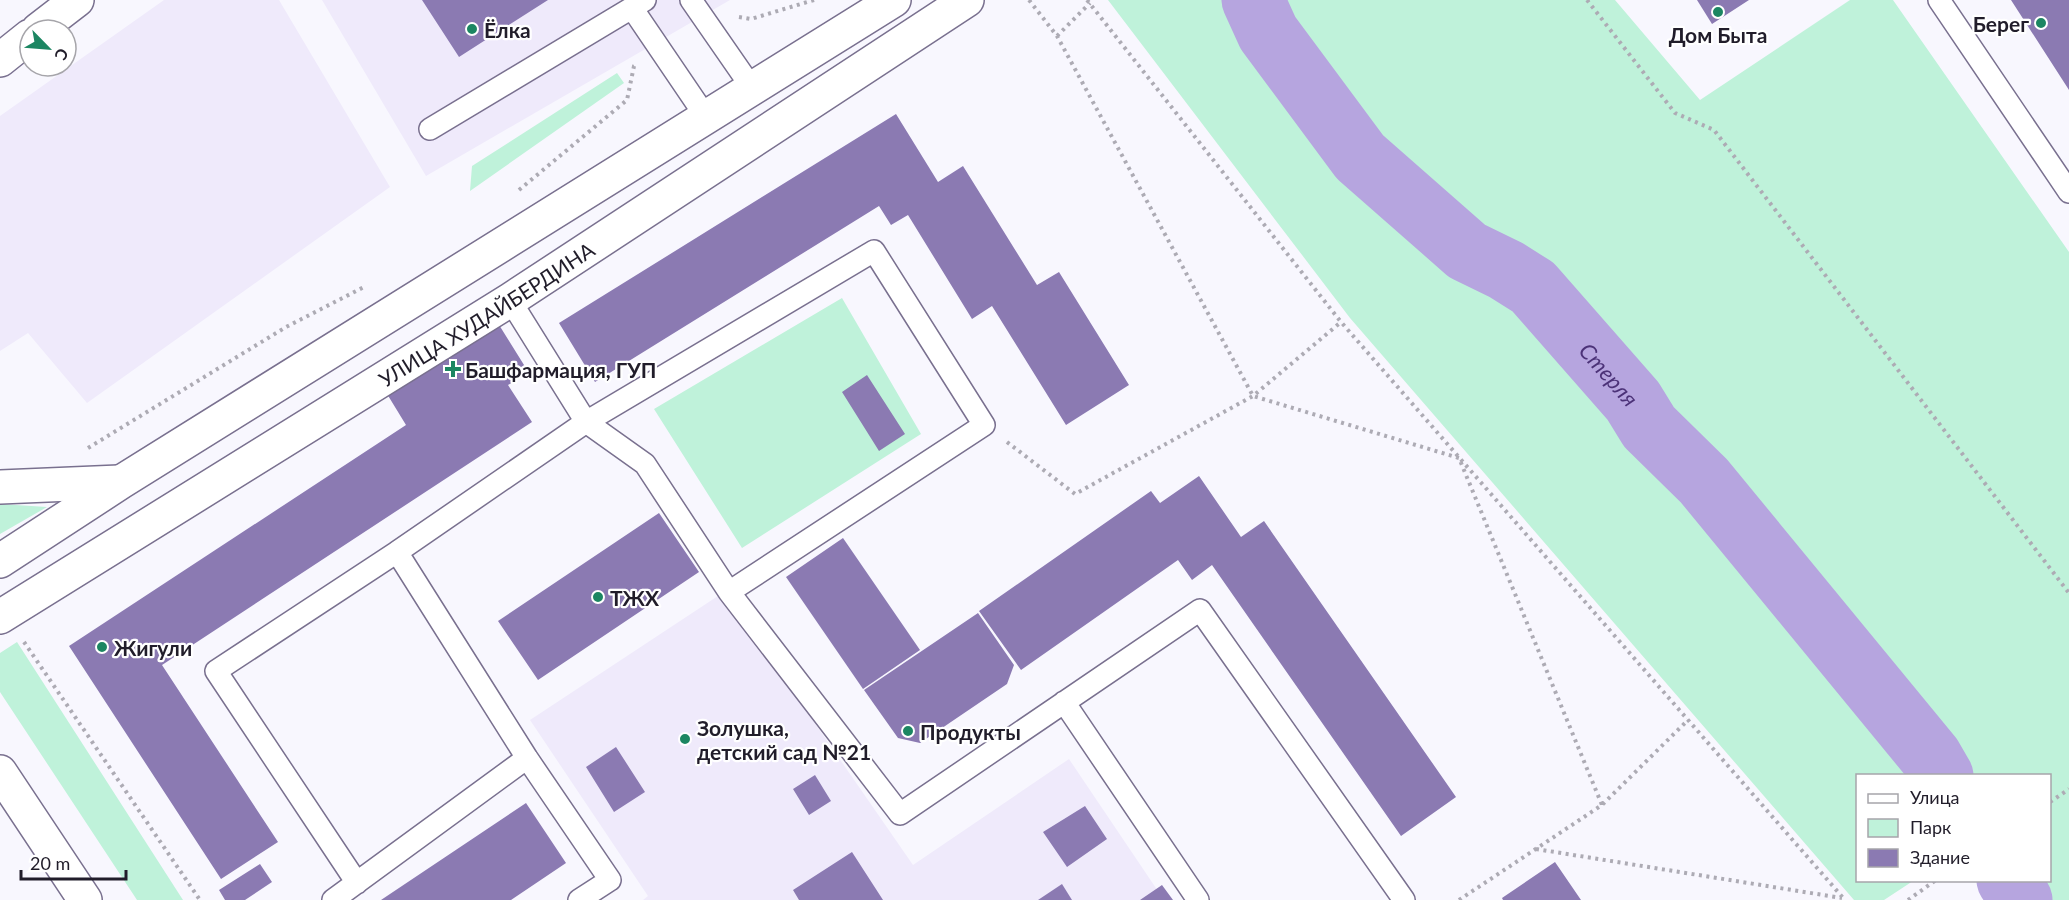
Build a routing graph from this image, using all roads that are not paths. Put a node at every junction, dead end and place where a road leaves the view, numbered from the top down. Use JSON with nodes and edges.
{"nodes":[{"id":1,"x":77,"y":0,"type":"edge"},
{"id":2,"x":691,"y":0,"type":"edge"},
{"id":3,"x":894,"y":0,"type":"edge"},
{"id":4,"x":967,"y":0,"type":"edge"},
{"id":5,"x":1939,"y":0,"type":"edge"},
{"id":6,"x":639,"y":4,"type":"edge"},
{"id":7,"x":54,"y":18,"type":"edge"},
{"id":8,"x":18,"y":46,"type":"edge"},
{"id":9,"x":0,"y":60,"type":"edge"},
{"id":10,"x":752,"y":88,"type":"junction"},
{"id":11,"x":706,"y":117,"type":"junction"},
{"id":12,"x":430,"y":129,"type":"dead end"},
{"id":13,"x":2069,"y":192,"type":"edge"},
{"id":14,"x":510,"y":300,"type":"junction"},
{"id":15,"x":586,"y":422,"type":"junction"},
{"id":16,"x":121,"y":482,"type":"junction"},
{"id":17,"x":0,"y":487,"type":"edge"},
{"id":18,"x":397,"y":552,"type":"junction"},
{"id":19,"x":0,"y":561,"type":"edge"},
{"id":20,"x":729,"y":592,"type":"junction"},
{"id":21,"x":0,"y":617,"type":"edge"},
{"id":22,"x":1064,"y":702,"type":"junction"},
{"id":23,"x":527,"y":758,"type":"junction"},
{"id":24,"x":0,"y":772,"type":"edge"},
{"id":25,"x":357,"y":883,"type":"junction"},
{"id":26,"x":85,"y":900,"type":"edge"},
{"id":27,"x":333,"y":900,"type":"edge"},
{"id":28,"x":579,"y":900,"type":"edge"},
{"id":29,"x":1198,"y":900,"type":"edge"},
{"id":30,"x":1404,"y":900,"type":"edge"}],
"edges":[{"from":1,"to":7,"type":"main road"},
{"from":2,"to":10,"type":"lane"},
{"from":3,"to":10,"type":"main road"},
{"from":4,"to":14,"type":"main road","name":"УЛИЦА ХУДАЙБЕРДИНА"},
{"from":5,"to":13,"type":"lane"},
{"from":6,"to":11,"type":"lane"},
{"from":6,"to":12,"type":"lane"},
{"from":8,"to":9,"type":"main road"},
{"from":10,"to":11,"type":"main road"},
{"from":11,"to":16,"type":"main road"},
{"from":14,"to":15,"type":"lane"},
{"from":14,"to":21,"type":"main road","name":"УЛИЦА ХУДАЙБЕРДИНА"},
{"from":15,"to":18,"type":"lane"},
{"from":15,"to":20,"type":"lane"},
{"from":15,"to":20,"type":"lane"},
{"from":16,"to":17,"type":"main road"},
{"from":16,"to":19,"type":"main road"},
{"from":18,"to":23,"type":"lane"},
{"from":18,"to":25,"type":"lane"},
{"from":20,"to":22,"type":"lane"},
{"from":22,"to":29,"type":"lane"},
{"from":22,"to":30,"type":"lane"},
{"from":23,"to":25,"type":"lane"},
{"from":23,"to":28,"type":"lane"},
{"from":24,"to":26,"type":"main road"},
{"from":25,"to":27,"type":"lane"}]}
